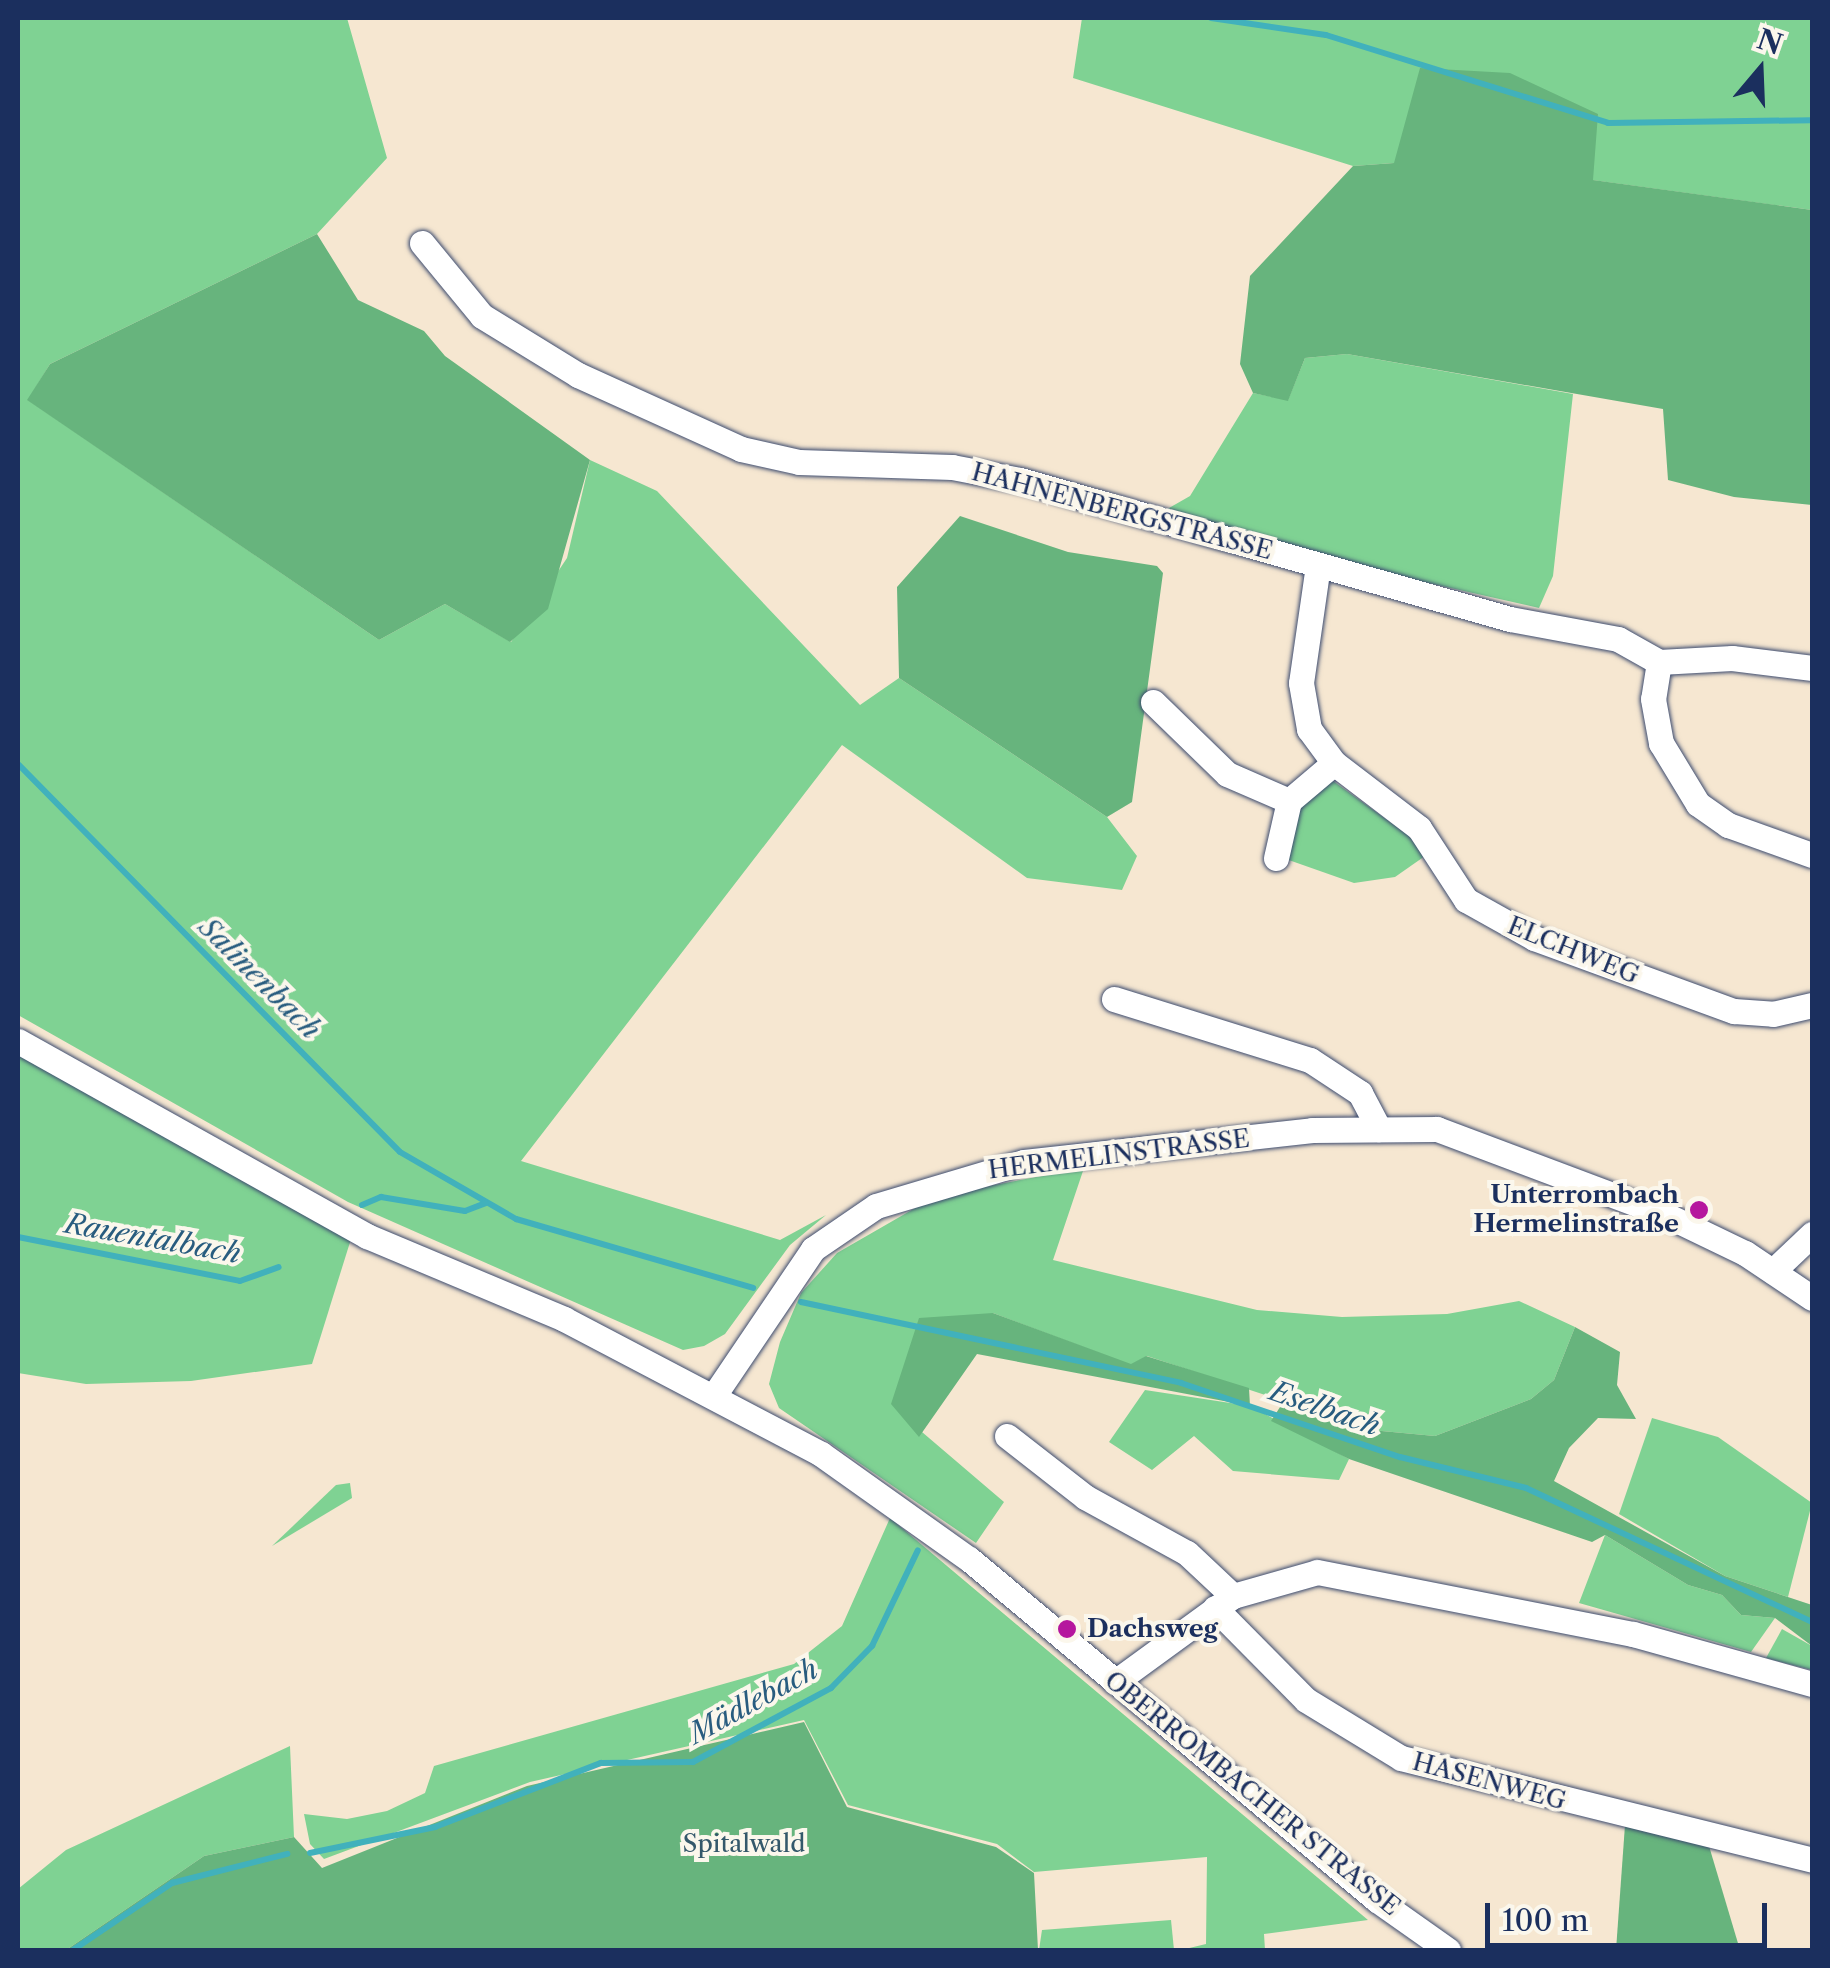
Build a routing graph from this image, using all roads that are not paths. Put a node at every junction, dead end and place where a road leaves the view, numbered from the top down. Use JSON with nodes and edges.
{"nodes":[{"id":1,"x":422,"y":243,"type":"dead end"},
{"id":2,"x":1318,"y":565,"type":"junction"},
{"id":3,"x":1659,"y":662,"type":"junction"},
{"id":4,"x":1812,"y":668,"type":"edge"},
{"id":5,"x":1153,"y":702,"type":"dead end"},
{"id":6,"x":1334,"y":763,"type":"junction"},
{"id":7,"x":1289,"y":801,"type":"junction"},
{"id":8,"x":1812,"y":855,"type":"edge"},
{"id":9,"x":1276,"y":858,"type":"dead end"},
{"id":10,"x":1114,"y":999,"type":"dead end"},
{"id":11,"x":1812,"y":1005,"type":"edge"},
{"id":12,"x":18,"y":1041,"type":"edge"},
{"id":13,"x":1379,"y":1129,"type":"junction"},
{"id":14,"x":1812,"y":1234,"type":"edge"},
{"id":15,"x":1773,"y":1270,"type":"junction"},
{"id":16,"x":1812,"y":1298,"type":"edge"},
{"id":17,"x":714,"y":1394,"type":"junction"},
{"id":18,"x":1007,"y":1436,"type":"dead end"},
{"id":19,"x":1224,"y":1602,"type":"junction"},
{"id":20,"x":1116,"y":1682,"type":"junction"},
{"id":21,"x":1812,"y":1684,"type":"edge"},
{"id":22,"x":1812,"y":1860,"type":"edge"},
{"id":23,"x":1448,"y":1950,"type":"edge"}],
"edges":[{"from":1,"to":2,"type":"street","name":"HAHNENBERGSTRASSE"},
{"from":2,"to":3,"type":"street","name":"HAHNENBERGSTRASSE"},
{"from":2,"to":6,"type":"street","name":"ELCHWEG"},
{"from":3,"to":4,"type":"street"},
{"from":3,"to":8,"type":"street"},
{"from":5,"to":7,"type":"street"},
{"from":6,"to":7,"type":"street"},
{"from":6,"to":11,"type":"street","name":"ELCHWEG"},
{"from":7,"to":9,"type":"street"},
{"from":10,"to":13,"type":"street"},
{"from":12,"to":17,"type":"street","name":"OBERROMBACHER STRASSE"},
{"from":13,"to":15,"type":"street","name":"HERMELINSTRASSE"},
{"from":13,"to":17,"type":"street","name":"HERMELINSTRASSE"},
{"from":14,"to":15,"type":"street"},
{"from":15,"to":16,"type":"street","name":"HERMELINSTRASSE"},
{"from":17,"to":20,"type":"street","name":"OBERROMBACHER STRASSE"},
{"from":18,"to":19,"type":"street","name":"HASENWEG"},
{"from":19,"to":20,"type":"street"},
{"from":19,"to":21,"type":"street"},
{"from":19,"to":22,"type":"street","name":"HASENWEG"},
{"from":20,"to":23,"type":"street","name":"OBERROMBACHER STRASSE"}]}
